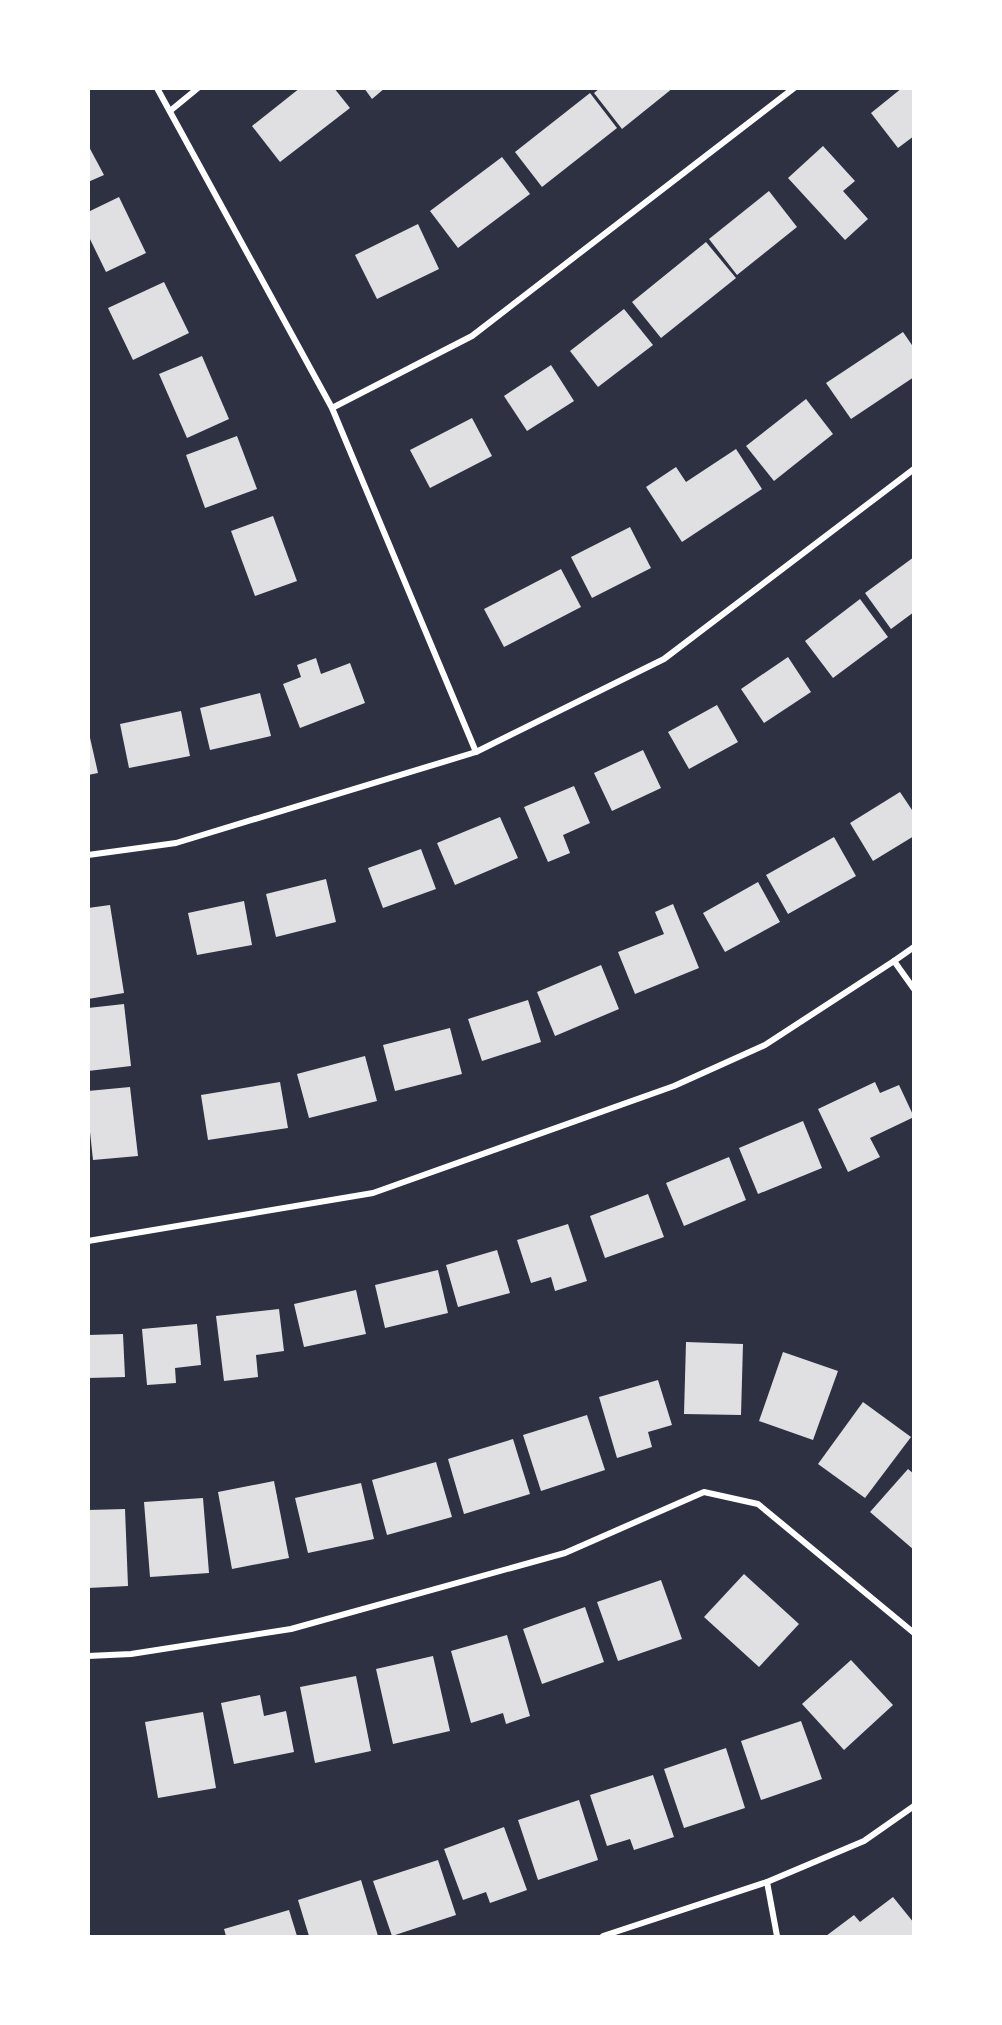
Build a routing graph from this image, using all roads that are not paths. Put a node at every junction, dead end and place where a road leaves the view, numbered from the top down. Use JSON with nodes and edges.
{"nodes":[{"id":1,"x":157,"y":88,"type":"edge"},
{"id":2,"x":198,"y":88,"type":"edge"},
{"id":3,"x":794,"y":88,"type":"edge"},
{"id":4,"x":170,"y":111,"type":"junction"},
{"id":5,"x":332,"y":408,"type":"junction"},
{"id":6,"x":914,"y":469,"type":"edge"},
{"id":7,"x":476,"y":752,"type":"junction"},
{"id":8,"x":88,"y":855,"type":"edge"},
{"id":9,"x":914,"y":947,"type":"edge"},
{"id":10,"x":894,"y":961,"type":"junction"},
{"id":11,"x":914,"y":989,"type":"edge"},
{"id":12,"x":88,"y":1241,"type":"edge"},
{"id":13,"x":914,"y":1633,"type":"edge"},
{"id":14,"x":88,"y":1656,"type":"edge"},
{"id":15,"x":914,"y":1806,"type":"edge"},
{"id":16,"x":767,"y":1882,"type":"junction"},
{"id":17,"x":603,"y":1936,"type":"edge"},
{"id":18,"x":777,"y":1936,"type":"edge"}],
"edges":[{"from":1,"to":4,"type":"street"},
{"from":2,"to":4,"type":"street"},
{"from":3,"to":5,"type":"street"},
{"from":4,"to":5,"type":"street"},
{"from":5,"to":7,"type":"street"},
{"from":6,"to":7,"type":"street"},
{"from":7,"to":8,"type":"street"},
{"from":9,"to":10,"type":"street"},
{"from":10,"to":11,"type":"street"},
{"from":10,"to":12,"type":"street"},
{"from":13,"to":14,"type":"street"},
{"from":15,"to":16,"type":"street"},
{"from":16,"to":17,"type":"street"},
{"from":16,"to":18,"type":"street"}]}
